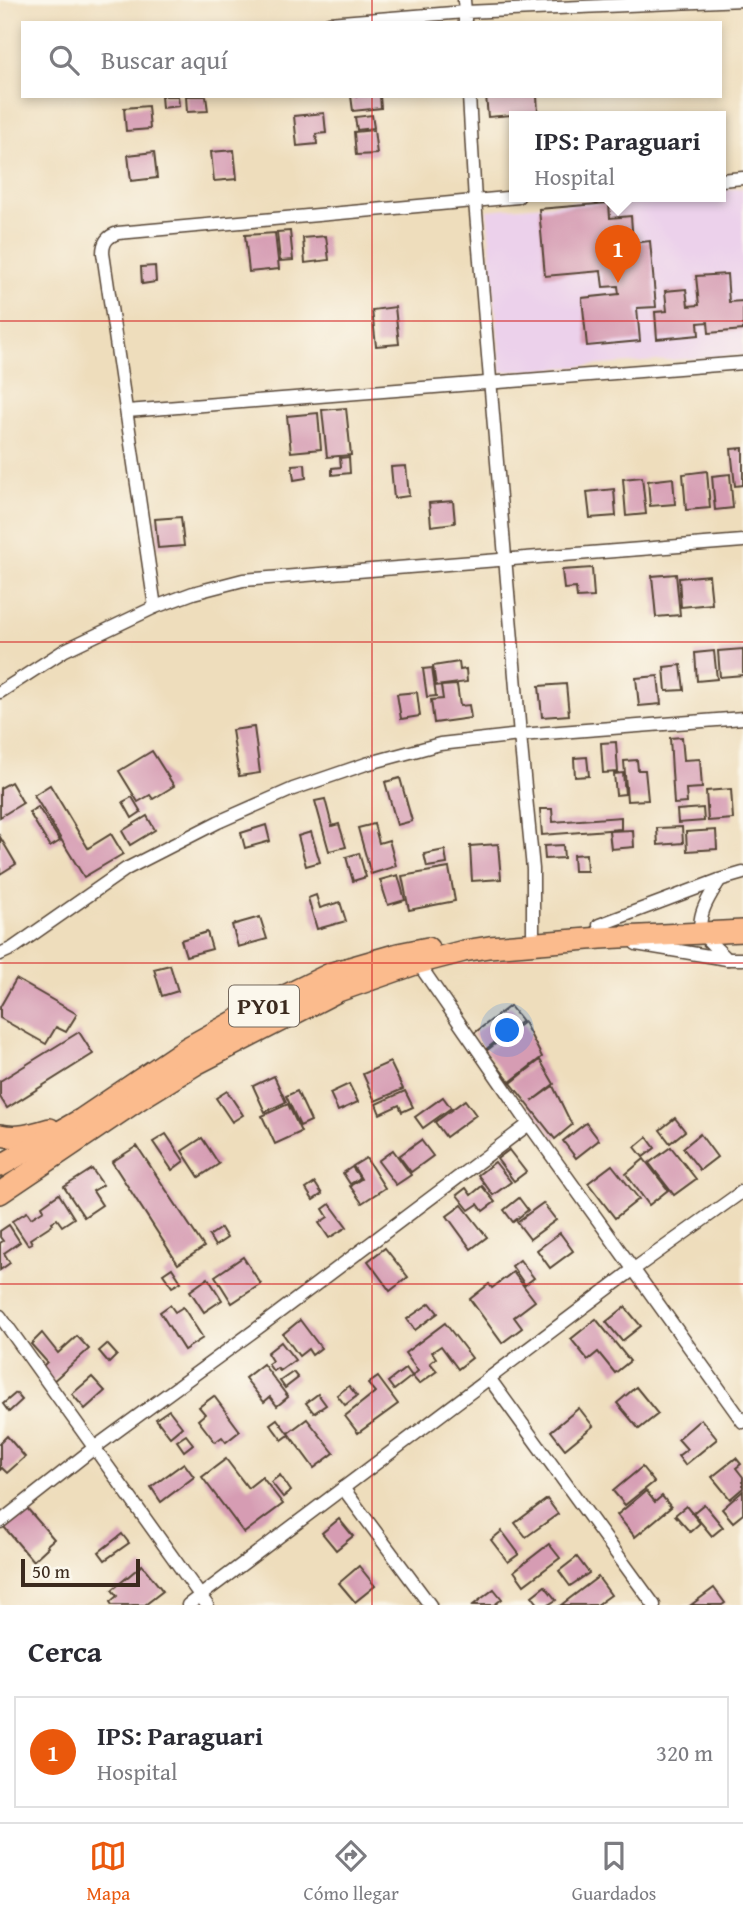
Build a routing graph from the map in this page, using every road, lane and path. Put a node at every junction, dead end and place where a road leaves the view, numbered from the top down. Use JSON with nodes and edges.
{"nodes":[{"id":1,"x":743,"y":0,"type":"edge"},
{"id":2,"x":465,"y":11,"type":"edge"},
{"id":3,"x":352,"y":21,"type":"edge"},
{"id":4,"x":469,"y":98,"type":"edge"},
{"id":5,"x":509,"y":198,"type":"edge"},
{"id":6,"x":475,"y":201,"type":"junction"},
{"id":7,"x":743,"y":363,"type":"edge"},
{"id":8,"x":491,"y":382,"type":"junction"},
{"id":9,"x":127,"y":411,"type":"junction"},
{"id":10,"x":743,"y":541,"type":"edge"},
{"id":11,"x":506,"y":559,"type":"junction"},
{"id":12,"x":155,"y":607,"type":"junction"},
{"id":13,"x":0,"y":692,"type":"edge"},
{"id":14,"x":743,"y":718,"type":"edge"},
{"id":15,"x":520,"y":735,"type":"junction"},
{"id":16,"x":743,"y":873,"type":"edge"},
{"id":17,"x":719,"y":880,"type":"junction"},
{"id":18,"x":743,"y":918,"type":"edge"},
{"id":19,"x":701,"y":927,"type":"junction"},
{"id":20,"x":600,"y":931,"type":"junction"},
{"id":21,"x":743,"y":931,"type":"edge"},
{"id":22,"x":533,"y":932,"type":"junction"},
{"id":23,"x":0,"y":954,"type":"edge"},
{"id":24,"x":727,"y":959,"type":"junction"},
{"id":25,"x":743,"y":960,"type":"edge"},
{"id":26,"x":418,"y":963,"type":"junction"},
{"id":27,"x":82,"y":1119,"type":"junction"},
{"id":28,"x":529,"y":1124,"type":"junction"},
{"id":29,"x":0,"y":1135,"type":"edge"},
{"id":30,"x":0,"y":1166,"type":"edge"},
{"id":31,"x":43,"y":1166,"type":"junction"},
{"id":32,"x":0,"y":1174,"type":"edge"},
{"id":33,"x":743,"y":1191,"type":"edge"},
{"id":34,"x":0,"y":1193,"type":"edge"},
{"id":35,"x":634,"y":1269,"type":"junction"},
{"id":36,"x":0,"y":1316,"type":"edge"},
{"id":37,"x":489,"y":1378,"type":"junction"},
{"id":38,"x":743,"y":1422,"type":"edge"},
{"id":39,"x":94,"y":1448,"type":"junction"},
{"id":40,"x":344,"y":1488,"type":"junction"},
{"id":41,"x":0,"y":1522,"type":"edge"},
{"id":42,"x":204,"y":1600,"type":"edge"},
{"id":43,"x":188,"y":1605,"type":"edge"},
{"id":44,"x":430,"y":1605,"type":"edge"},
{"id":45,"x":654,"y":1605,"type":"edge"}],
"edges":[{"from":1,"to":2,"type":"street"},
{"from":2,"to":3,"type":"street"},
{"from":4,"to":6,"type":"street"},
{"from":5,"to":6,"type":"street"},
{"from":6,"to":8,"type":"street"},
{"from":6,"to":9,"type":"street"},
{"from":7,"to":8,"type":"street"},
{"from":8,"to":9,"type":"street"},
{"from":8,"to":11,"type":"street"},
{"from":9,"to":12,"type":"street"},
{"from":10,"to":11,"type":"street"},
{"from":11,"to":12,"type":"street"},
{"from":11,"to":15,"type":"street"},
{"from":12,"to":13,"type":"street"},
{"from":14,"to":15,"type":"street"},
{"from":15,"to":22,"type":"street"},
{"from":15,"to":23,"type":"street"},
{"from":16,"to":17,"type":"street"},
{"from":17,"to":19,"type":"street"},
{"from":17,"to":20,"type":"street"},
{"from":18,"to":19,"type":"highway","number":"PY01"},
{"from":19,"to":20,"type":"highway","number":"PY01"},
{"from":19,"to":21,"type":"highway","number":"PY01"},
{"from":19,"to":24,"type":"street"},
{"from":20,"to":22,"type":"highway","number":"PY01"},
{"from":20,"to":24,"type":"street"},
{"from":20,"to":26,"type":"highway","number":"PY01"},
{"from":22,"to":27,"type":"highway","number":"PY01"},
{"from":24,"to":25,"type":"street"},
{"from":26,"to":28,"type":"street"},
{"from":26,"to":31,"type":"highway","number":"PY01"},
{"from":27,"to":29,"type":"highway"},
{"from":27,"to":30,"type":"highway","number":"PY01"},
{"from":28,"to":35,"type":"street"},
{"from":28,"to":39,"type":"street"},
{"from":31,"to":32,"type":"highway"},
{"from":31,"to":34,"type":"highway","number":"PY01"},
{"from":33,"to":35,"type":"street"},
{"from":35,"to":37,"type":"street"},
{"from":35,"to":38,"type":"street"},
{"from":36,"to":39,"type":"street"},
{"from":37,"to":40,"type":"street"},
{"from":37,"to":45,"type":"street"},
{"from":39,"to":41,"type":"street"},
{"from":39,"to":42,"type":"street"},
{"from":40,"to":42,"type":"street"},
{"from":40,"to":44,"type":"street"},
{"from":42,"to":43,"type":"street"}]}
